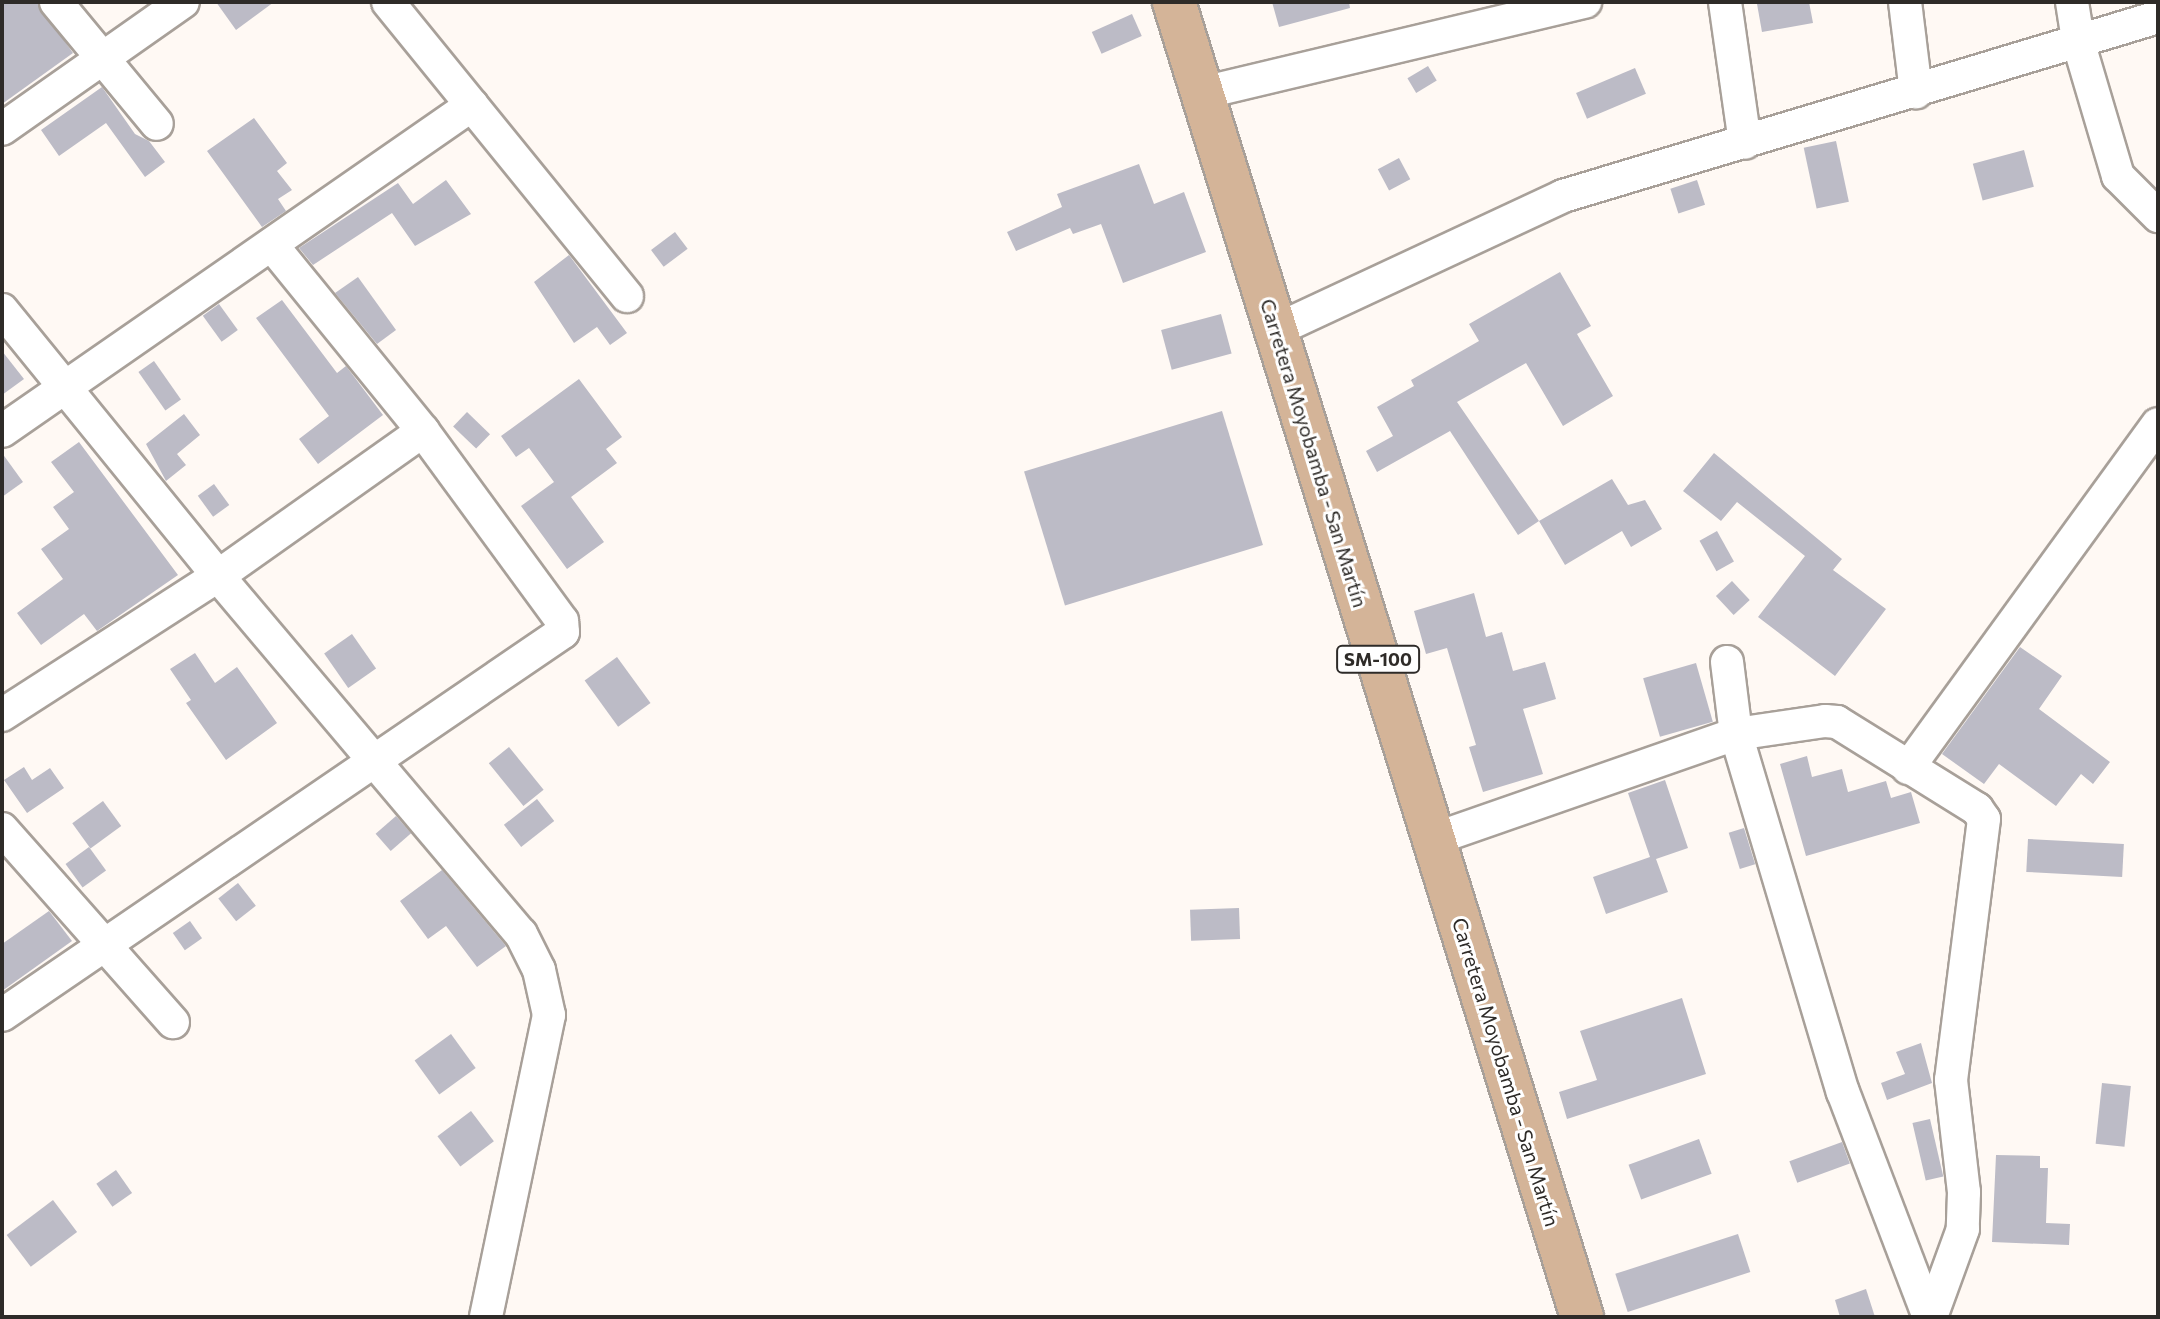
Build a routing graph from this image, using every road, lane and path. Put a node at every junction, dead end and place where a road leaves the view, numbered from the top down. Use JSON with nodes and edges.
{"nodes":[{"id":1,"x":56,"y":2,"type":"edge"},
{"id":2,"x":183,"y":2,"type":"edge"},
{"id":3,"x":388,"y":2,"type":"edge"},
{"id":4,"x":1174,"y":2,"type":"edge"},
{"id":5,"x":1585,"y":2,"type":"edge"},
{"id":6,"x":1725,"y":2,"type":"edge"},
{"id":7,"x":1905,"y":2,"type":"edge"},
{"id":8,"x":2072,"y":2,"type":"edge"},
{"id":9,"x":2158,"y":17,"type":"edge"},
{"id":10,"x":2078,"y":41,"type":"junction"},
{"id":11,"x":102,"y":58,"type":"junction"},
{"id":12,"x":1916,"y":92,"type":"junction"},
{"id":13,"x":1202,"y":93,"type":"junction"},
{"id":14,"x":472,"y":105,"type":"junction"},
{"id":15,"x":157,"y":124,"type":"dead end"},
{"id":16,"x":2,"y":129,"type":"edge"},
{"id":17,"x":1745,"y":143,"type":"junction"},
{"id":18,"x":2158,"y":216,"type":"edge"},
{"id":19,"x":272,"y":245,"type":"junction"},
{"id":20,"x":627,"y":296,"type":"dead end"},
{"id":21,"x":2,"y":310,"type":"edge"},
{"id":22,"x":1276,"y":330,"type":"junction"},
{"id":23,"x":68,"y":387,"type":"junction"},
{"id":24,"x":2158,"y":424,"type":"edge"},
{"id":25,"x":2,"y":431,"type":"edge"},
{"id":26,"x":423,"y":431,"type":"junction"},
{"id":27,"x":218,"y":576,"type":"junction"},
{"id":28,"x":1727,"y":662,"type":"dead end"},
{"id":29,"x":2,"y":715,"type":"edge"},
{"id":30,"x":1736,"y":734,"type":"junction"},
{"id":31,"x":374,"y":761,"type":"junction"},
{"id":32,"x":1908,"y":768,"type":"junction"},
{"id":33,"x":2,"y":829,"type":"edge"},
{"id":34,"x":1434,"y":839,"type":"junction"},
{"id":35,"x":102,"y":946,"type":"junction"},
{"id":36,"x":2,"y":1015,"type":"edge"},
{"id":37,"x":173,"y":1022,"type":"dead end"},
{"id":38,"x":486,"y":1317,"type":"edge"},
{"id":39,"x":1582,"y":1317,"type":"edge"},
{"id":40,"x":1930,"y":1317,"type":"edge"}],
"edges":[{"from":1,"to":11,"type":"street"},
{"from":2,"to":11,"type":"street"},
{"from":3,"to":14,"type":"street"},
{"from":4,"to":13,"type":"main road","name":"Carretera Moyobamba - San Martín","number":"SM-100"},
{"from":5,"to":13,"type":"street"},
{"from":6,"to":17,"type":"street"},
{"from":7,"to":12,"type":"street"},
{"from":8,"to":10,"type":"street"},
{"from":9,"to":10,"type":"street"},
{"from":10,"to":12,"type":"street"},
{"from":10,"to":18,"type":"street"},
{"from":11,"to":15,"type":"street"},
{"from":11,"to":16,"type":"street"},
{"from":12,"to":17,"type":"street"},
{"from":13,"to":22,"type":"main road","name":"Carretera Moyobamba - San Martín","number":"SM-100"},
{"from":14,"to":19,"type":"street"},
{"from":14,"to":20,"type":"street"},
{"from":17,"to":22,"type":"street"},
{"from":19,"to":23,"type":"street"},
{"from":19,"to":26,"type":"street"},
{"from":21,"to":23,"type":"street"},
{"from":22,"to":34,"type":"main road","name":"Carretera Moyobamba - San Martín","number":"SM-100"},
{"from":23,"to":25,"type":"street"},
{"from":23,"to":27,"type":"street"},
{"from":24,"to":32,"type":"street"},
{"from":26,"to":27,"type":"street"},
{"from":26,"to":31,"type":"street"},
{"from":27,"to":29,"type":"street"},
{"from":27,"to":31,"type":"street"},
{"from":28,"to":30,"type":"street"},
{"from":30,"to":32,"type":"street"},
{"from":30,"to":34,"type":"street"},
{"from":30,"to":40,"type":"street"},
{"from":31,"to":35,"type":"street"},
{"from":31,"to":38,"type":"street"},
{"from":32,"to":40,"type":"street"},
{"from":33,"to":35,"type":"street"},
{"from":34,"to":39,"type":"main road","name":"Carretera Moyobamba - San Martín","number":"SM-100"},
{"from":35,"to":36,"type":"street"},
{"from":35,"to":37,"type":"street"}]}
